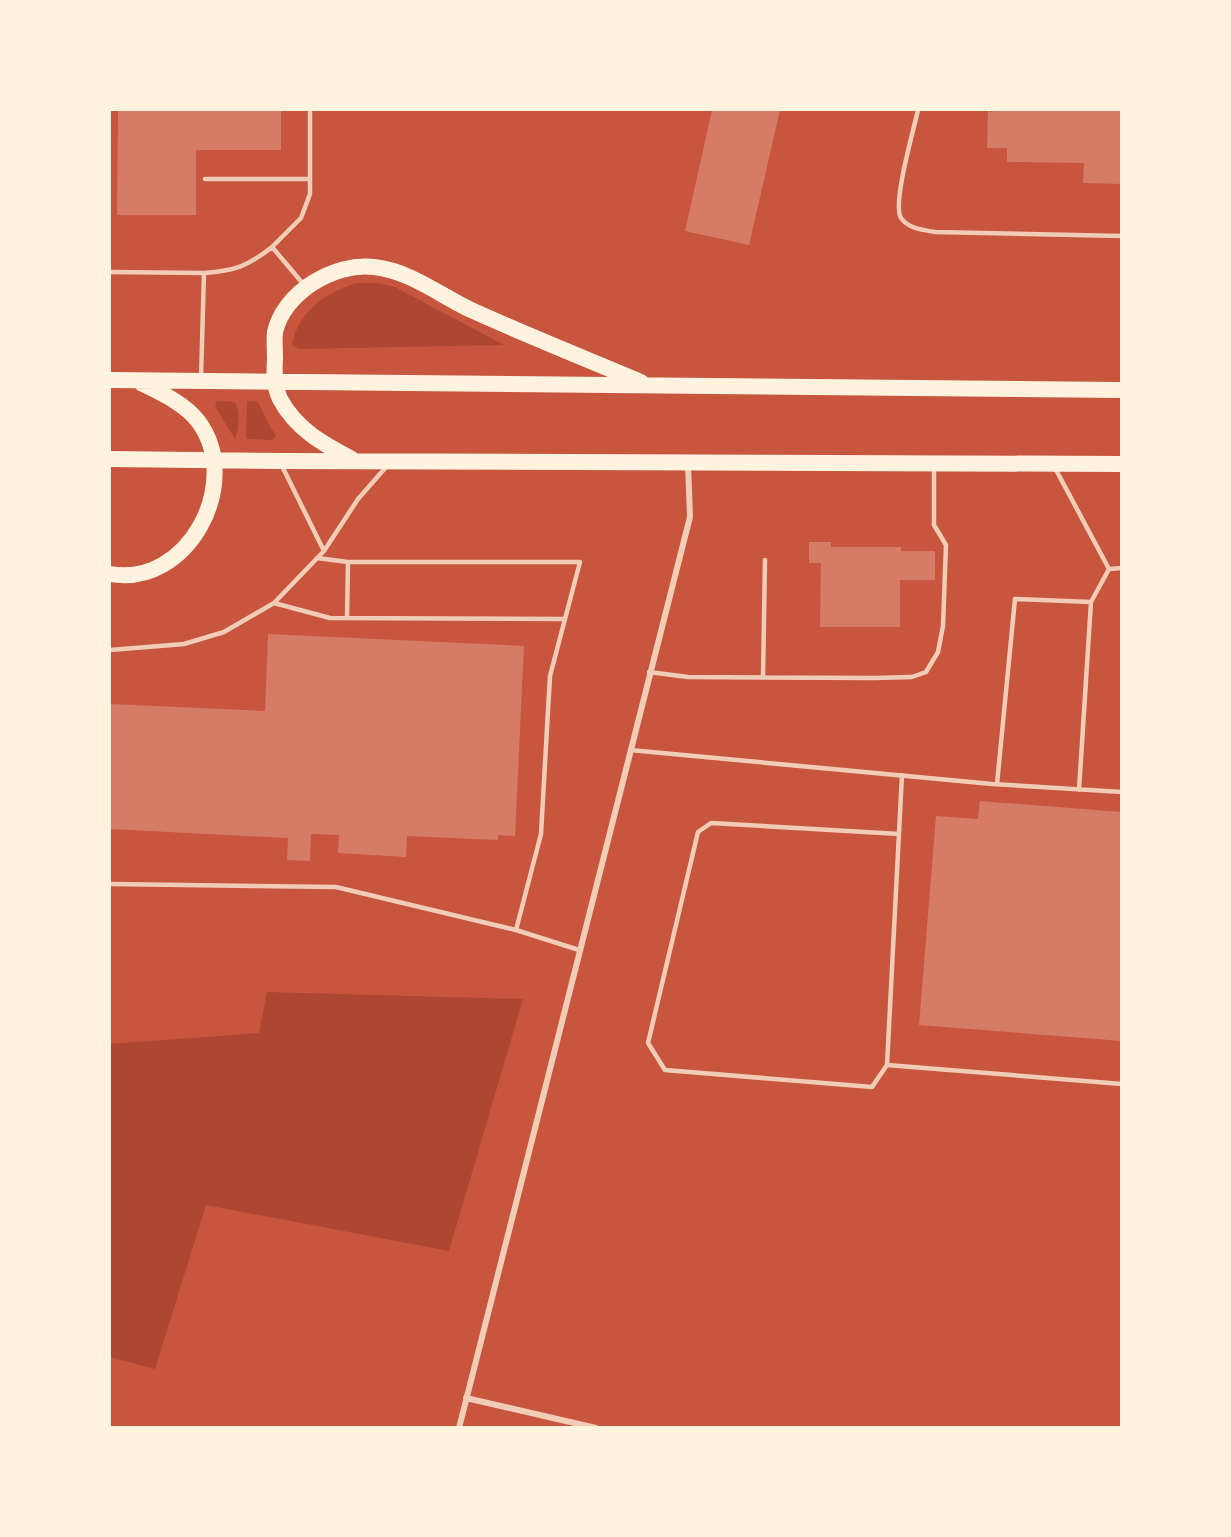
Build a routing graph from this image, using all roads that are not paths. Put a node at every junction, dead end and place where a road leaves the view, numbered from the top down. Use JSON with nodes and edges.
{"nodes":[{"id":1,"x":310,"y":110,"type":"edge"},
{"id":2,"x":918,"y":110,"type":"edge"},
{"id":3,"x":205,"y":179,"type":"dead end"},
{"id":4,"x":310,"y":179,"type":"junction"},
{"id":5,"x":1122,"y":236,"type":"edge"},
{"id":6,"x":272,"y":247,"type":"junction"},
{"id":7,"x":110,"y":272,"type":"edge"},
{"id":8,"x":204,"y":273,"type":"junction"},
{"id":9,"x":307,"y":288,"type":"junction"},
{"id":10,"x":110,"y":380,"type":"edge"},
{"id":11,"x":137,"y":380,"type":"junction"},
{"id":12,"x":200,"y":381,"type":"junction"},
{"id":13,"x":274,"y":382,"type":"junction"},
{"id":14,"x":649,"y":386,"type":"junction"},
{"id":15,"x":1122,"y":390,"type":"edge"},
{"id":16,"x":110,"y":459,"type":"edge"},
{"id":17,"x":215,"y":460,"type":"junction"},
{"id":18,"x":280,"y":461,"type":"junction"},
{"id":19,"x":356,"y":461,"type":"junction"},
{"id":20,"x":391,"y":462,"type":"junction"},
{"id":21,"x":688,"y":463,"type":"junction"},
{"id":22,"x":1052,"y":463,"type":"junction"},
{"id":23,"x":934,"y":464,"type":"junction"},
{"id":24,"x":1122,"y":464,"type":"edge"},
{"id":25,"x":324,"y":551,"type":"junction"},
{"id":26,"x":317,"y":558,"type":"junction"},
{"id":27,"x":765,"y":560,"type":"dead end"},
{"id":28,"x":348,"y":562,"type":"junction"},
{"id":29,"x":1122,"y":568,"type":"edge"},
{"id":30,"x":1109,"y":569,"type":"junction"},
{"id":31,"x":110,"y":574,"type":"edge"},
{"id":32,"x":1091,"y":602,"type":"junction"},
{"id":33,"x":274,"y":603,"type":"junction"},
{"id":34,"x":347,"y":618,"type":"junction"},
{"id":35,"x":564,"y":619,"type":"junction"},
{"id":36,"x":110,"y":650,"type":"edge"},
{"id":37,"x":650,"y":672,"type":"junction"},
{"id":38,"x":763,"y":677,"type":"junction"},
{"id":39,"x":630,"y":750,"type":"junction"},
{"id":40,"x":902,"y":775,"type":"junction"},
{"id":41,"x":997,"y":784,"type":"junction"},
{"id":42,"x":1078,"y":790,"type":"junction"},
{"id":43,"x":1122,"y":792,"type":"edge"},
{"id":44,"x":899,"y":834,"type":"junction"},
{"id":45,"x":110,"y":884,"type":"edge"},
{"id":46,"x":516,"y":930,"type":"junction"},
{"id":47,"x":579,"y":950,"type":"junction"},
{"id":48,"x":887,"y":1065,"type":"junction"},
{"id":49,"x":1122,"y":1084,"type":"edge"},
{"id":50,"x":466,"y":1398,"type":"junction"},
{"id":51,"x":459,"y":1428,"type":"edge"},
{"id":52,"x":597,"y":1428,"type":"edge"}],
"edges":[{"from":1,"to":4,"type":"lane"},
{"from":2,"to":5,"type":"lane"},
{"from":3,"to":4,"type":"lane"},
{"from":4,"to":6,"type":"lane"},
{"from":6,"to":8,"type":"lane"},
{"from":6,"to":9,"type":"lane"},
{"from":7,"to":8,"type":"lane"},
{"from":8,"to":12,"type":"lane"},
{"from":9,"to":13,"type":"highway"},
{"from":9,"to":14,"type":"highway"},
{"from":10,"to":11,"type":"highway"},
{"from":11,"to":12,"type":"highway"},
{"from":11,"to":17,"type":"highway"},
{"from":12,"to":13,"type":"highway"},
{"from":13,"to":14,"type":"highway"},
{"from":13,"to":19,"type":"highway"},
{"from":14,"to":15,"type":"highway"},
{"from":16,"to":17,"type":"highway"},
{"from":17,"to":18,"type":"highway"},
{"from":17,"to":31,"type":"highway"},
{"from":18,"to":19,"type":"highway"},
{"from":18,"to":25,"type":"lane"},
{"from":19,"to":20,"type":"highway"},
{"from":20,"to":21,"type":"highway"},
{"from":20,"to":25,"type":"lane"},
{"from":21,"to":23,"type":"highway"},
{"from":21,"to":37,"type":"street"},
{"from":22,"to":23,"type":"highway"},
{"from":22,"to":24,"type":"highway"},
{"from":22,"to":30,"type":"lane"},
{"from":23,"to":38,"type":"lane"},
{"from":25,"to":26,"type":"lane"},
{"from":26,"to":28,"type":"lane"},
{"from":26,"to":33,"type":"lane"},
{"from":27,"to":38,"type":"lane"},
{"from":28,"to":34,"type":"lane"},
{"from":28,"to":35,"type":"lane"},
{"from":29,"to":30,"type":"lane"},
{"from":30,"to":32,"type":"lane"},
{"from":32,"to":41,"type":"lane"},
{"from":32,"to":42,"type":"lane"},
{"from":33,"to":34,"type":"lane"},
{"from":33,"to":36,"type":"lane"},
{"from":34,"to":35,"type":"lane"},
{"from":35,"to":46,"type":"lane"},
{"from":37,"to":38,"type":"lane"},
{"from":37,"to":39,"type":"street"},
{"from":39,"to":40,"type":"lane"},
{"from":39,"to":47,"type":"street"},
{"from":40,"to":41,"type":"lane"},
{"from":40,"to":44,"type":"lane"},
{"from":41,"to":42,"type":"lane"},
{"from":42,"to":43,"type":"lane"},
{"from":44,"to":48,"type":"lane"},
{"from":44,"to":48,"type":"lane"},
{"from":45,"to":46,"type":"lane"},
{"from":46,"to":47,"type":"lane"},
{"from":47,"to":50,"type":"street"},
{"from":48,"to":49,"type":"lane"},
{"from":50,"to":51,"type":"street"},
{"from":50,"to":52,"type":"street"}]}
